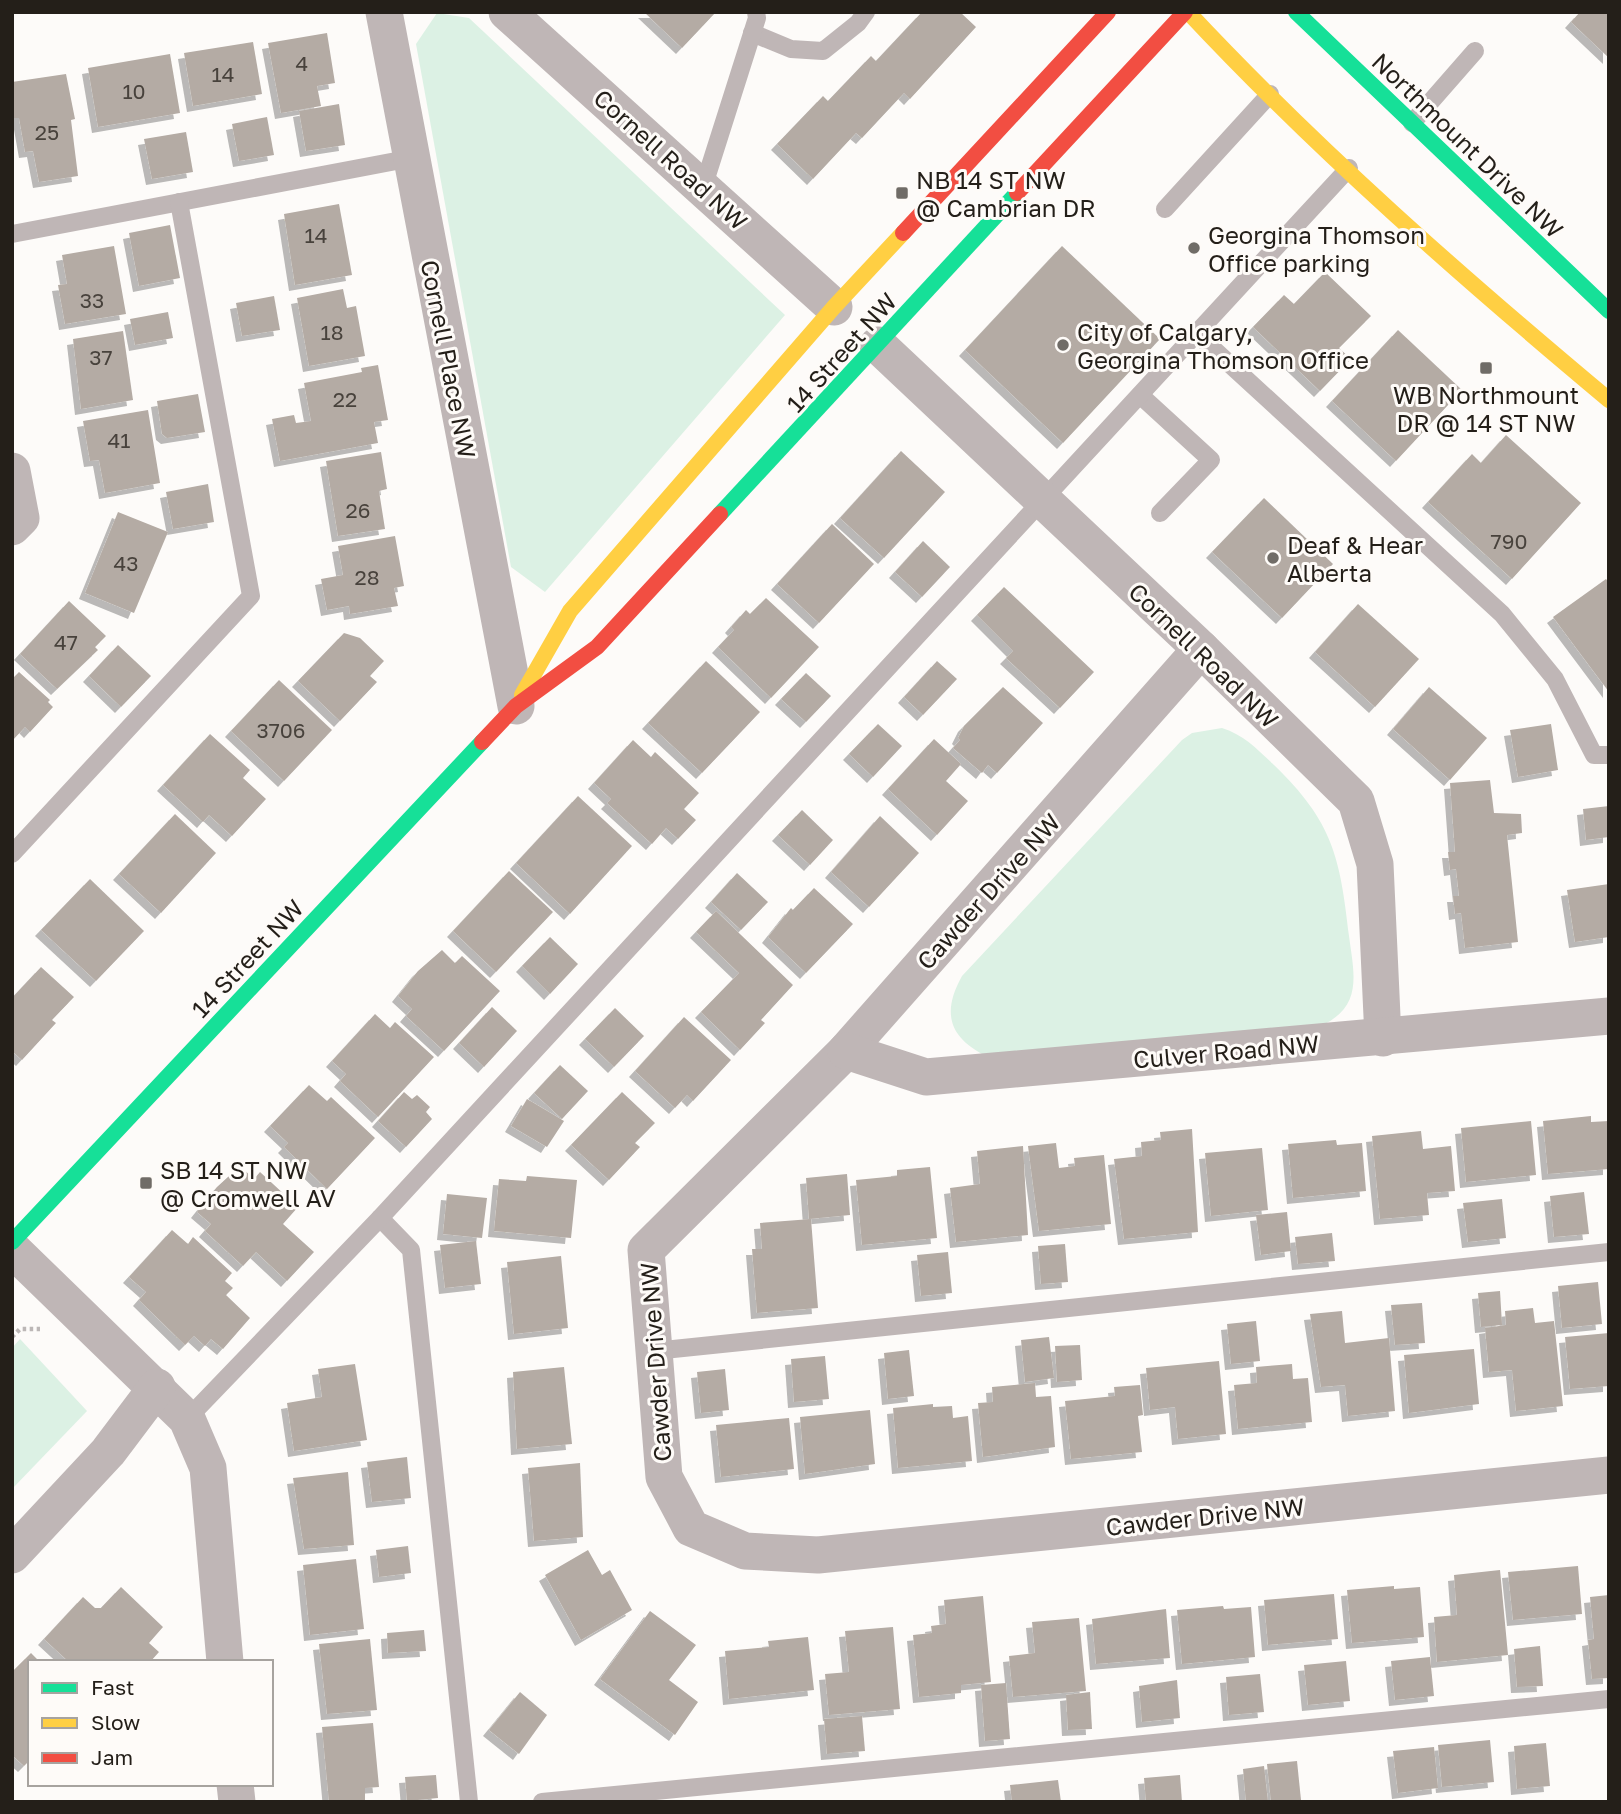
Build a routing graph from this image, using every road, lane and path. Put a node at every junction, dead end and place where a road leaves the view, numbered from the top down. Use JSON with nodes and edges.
{"nodes":[{"id":1,"x":384,"y":12,"type":"edge"},
{"id":2,"x":507,"y":12,"type":"edge"},
{"id":3,"x":756,"y":12,"type":"edge"},
{"id":4,"x":866,"y":12,"type":"edge"},
{"id":5,"x":1108,"y":12,"type":"edge"},
{"id":6,"x":1187,"y":12,"type":"edge"},
{"id":7,"x":1296,"y":12,"type":"edge"},
{"id":8,"x":752,"y":33,"type":"junction"},
{"id":9,"x":1475,"y":51,"type":"dead end"},
{"id":10,"x":1270,"y":94,"type":"junction"},
{"id":11,"x":1412,"y":123,"type":"junction"},
{"id":12,"x":412,"y":158,"type":"junction"},
{"id":13,"x":1349,"y":168,"type":"junction"},
{"id":14,"x":703,"y":188,"type":"junction"},
{"id":15,"x":179,"y":202,"type":"junction"},
{"id":16,"x":1165,"y":209,"type":"dead end"},
{"id":17,"x":12,"y":234,"type":"edge"},
{"id":18,"x":834,"y":307,"type":"junction"},
{"id":19,"x":1609,"y":310,"type":"edge"},
{"id":20,"x":1198,"y":334,"type":"junction"},
{"id":21,"x":878,"y":345,"type":"junction"},
{"id":22,"x":1140,"y":395,"type":"junction"},
{"id":23,"x":1609,"y":400,"type":"edge"},
{"id":24,"x":12,"y":471,"type":"edge"},
{"id":25,"x":1041,"y":501,"type":"junction"},
{"id":26,"x":1160,"y":513,"type":"dead end"},
{"id":27,"x":12,"y":527,"type":"edge"},
{"id":28,"x":1201,"y":649,"type":"junction"},
{"id":29,"x":516,"y":705,"type":"junction"},
{"id":30,"x":1609,"y":755,"type":"edge"},
{"id":31,"x":12,"y":854,"type":"edge"},
{"id":32,"x":1609,"y":1016,"type":"edge"},
{"id":33,"x":1383,"y":1038,"type":"junction"},
{"id":34,"x":846,"y":1051,"type":"junction"},
{"id":35,"x":380,"y":1218,"type":"junction"},
{"id":36,"x":12,"y":1242,"type":"edge"},
{"id":37,"x":12,"y":1249,"type":"edge"},
{"id":38,"x":1609,"y":1252,"type":"edge"},
{"id":39,"x":40,"y":1329,"type":"dead end"},
{"id":40,"x":12,"y":1337,"type":"edge"},
{"id":41,"x":654,"y":1351,"type":"junction"},
{"id":42,"x":157,"y":1387,"type":"junction"},
{"id":43,"x":187,"y":1419,"type":"junction"},
{"id":44,"x":1609,"y":1475,"type":"edge"},
{"id":45,"x":12,"y":1555,"type":"edge"},
{"id":46,"x":225,"y":1660,"type":"edge"},
{"id":47,"x":1609,"y":1699,"type":"edge"},
{"id":48,"x":469,"y":1802,"type":"edge"},
{"id":49,"x":542,"y":1802,"type":"edge"}],
"edges":[{"from":1,"to":12,"type":"street","name":"Cornell Place NW"},
{"from":2,"to":14,"type":"street","name":"Cornell Road NW"},
{"from":3,"to":8,"type":"lane"},
{"from":4,"to":8,"type":"lane"},
{"from":5,"to":18,"type":"main road","name":"14 Street NW"},
{"from":6,"to":10,"type":"main road"},
{"from":6,"to":21,"type":"main road","name":"14 Street NW"},
{"from":7,"to":11,"type":"main road","name":"Northmount Drive NW"},
{"from":8,"to":14,"type":"lane"},
{"from":9,"to":11,"type":"lane"},
{"from":10,"to":13,"type":"main road"},
{"from":10,"to":16,"type":"lane"},
{"from":11,"to":19,"type":"main road","name":"Northmount Drive NW"},
{"from":12,"to":15,"type":"lane"},
{"from":12,"to":29,"type":"street","name":"Cornell Place NW"},
{"from":13,"to":20,"type":"lane"},
{"from":13,"to":23,"type":"main road"},
{"from":14,"to":18,"type":"street","name":"Cornell Road NW"},
{"from":15,"to":17,"type":"lane"},
{"from":15,"to":31,"type":"lane"},
{"from":18,"to":29,"type":"main road","name":"14 Street NW"},
{"from":20,"to":22,"type":"lane"},
{"from":20,"to":30,"type":"lane"},
{"from":21,"to":25,"type":"street","name":"Cornell Road NW"},
{"from":21,"to":29,"type":"main road","name":"14 Street NW"},
{"from":22,"to":25,"type":"lane"},
{"from":22,"to":26,"type":"lane"},
{"from":24,"to":27,"type":"street"},
{"from":25,"to":28,"type":"street","name":"Cornell Road NW"},
{"from":25,"to":35,"type":"lane"},
{"from":28,"to":33,"type":"street","name":"Cornell Road NW"},
{"from":28,"to":34,"type":"street","name":"Cawder Drive NW"},
{"from":29,"to":36,"type":"main road","name":"14 Street NW"},
{"from":32,"to":33,"type":"street","name":"Culver Road NW"},
{"from":33,"to":34,"type":"street","name":"Culver Road NW"},
{"from":34,"to":41,"type":"street","name":"Cawder Drive NW"},
{"from":35,"to":43,"type":"lane"},
{"from":35,"to":48,"type":"lane"},
{"from":37,"to":42,"type":"street"},
{"from":38,"to":41,"type":"lane"},
{"from":39,"to":40,"type":"path"},
{"from":41,"to":44,"type":"street","name":"Cawder Drive NW"},
{"from":42,"to":43,"type":"street"},
{"from":42,"to":45,"type":"street"},
{"from":43,"to":46,"type":"street"},
{"from":47,"to":49,"type":"lane"}]}
